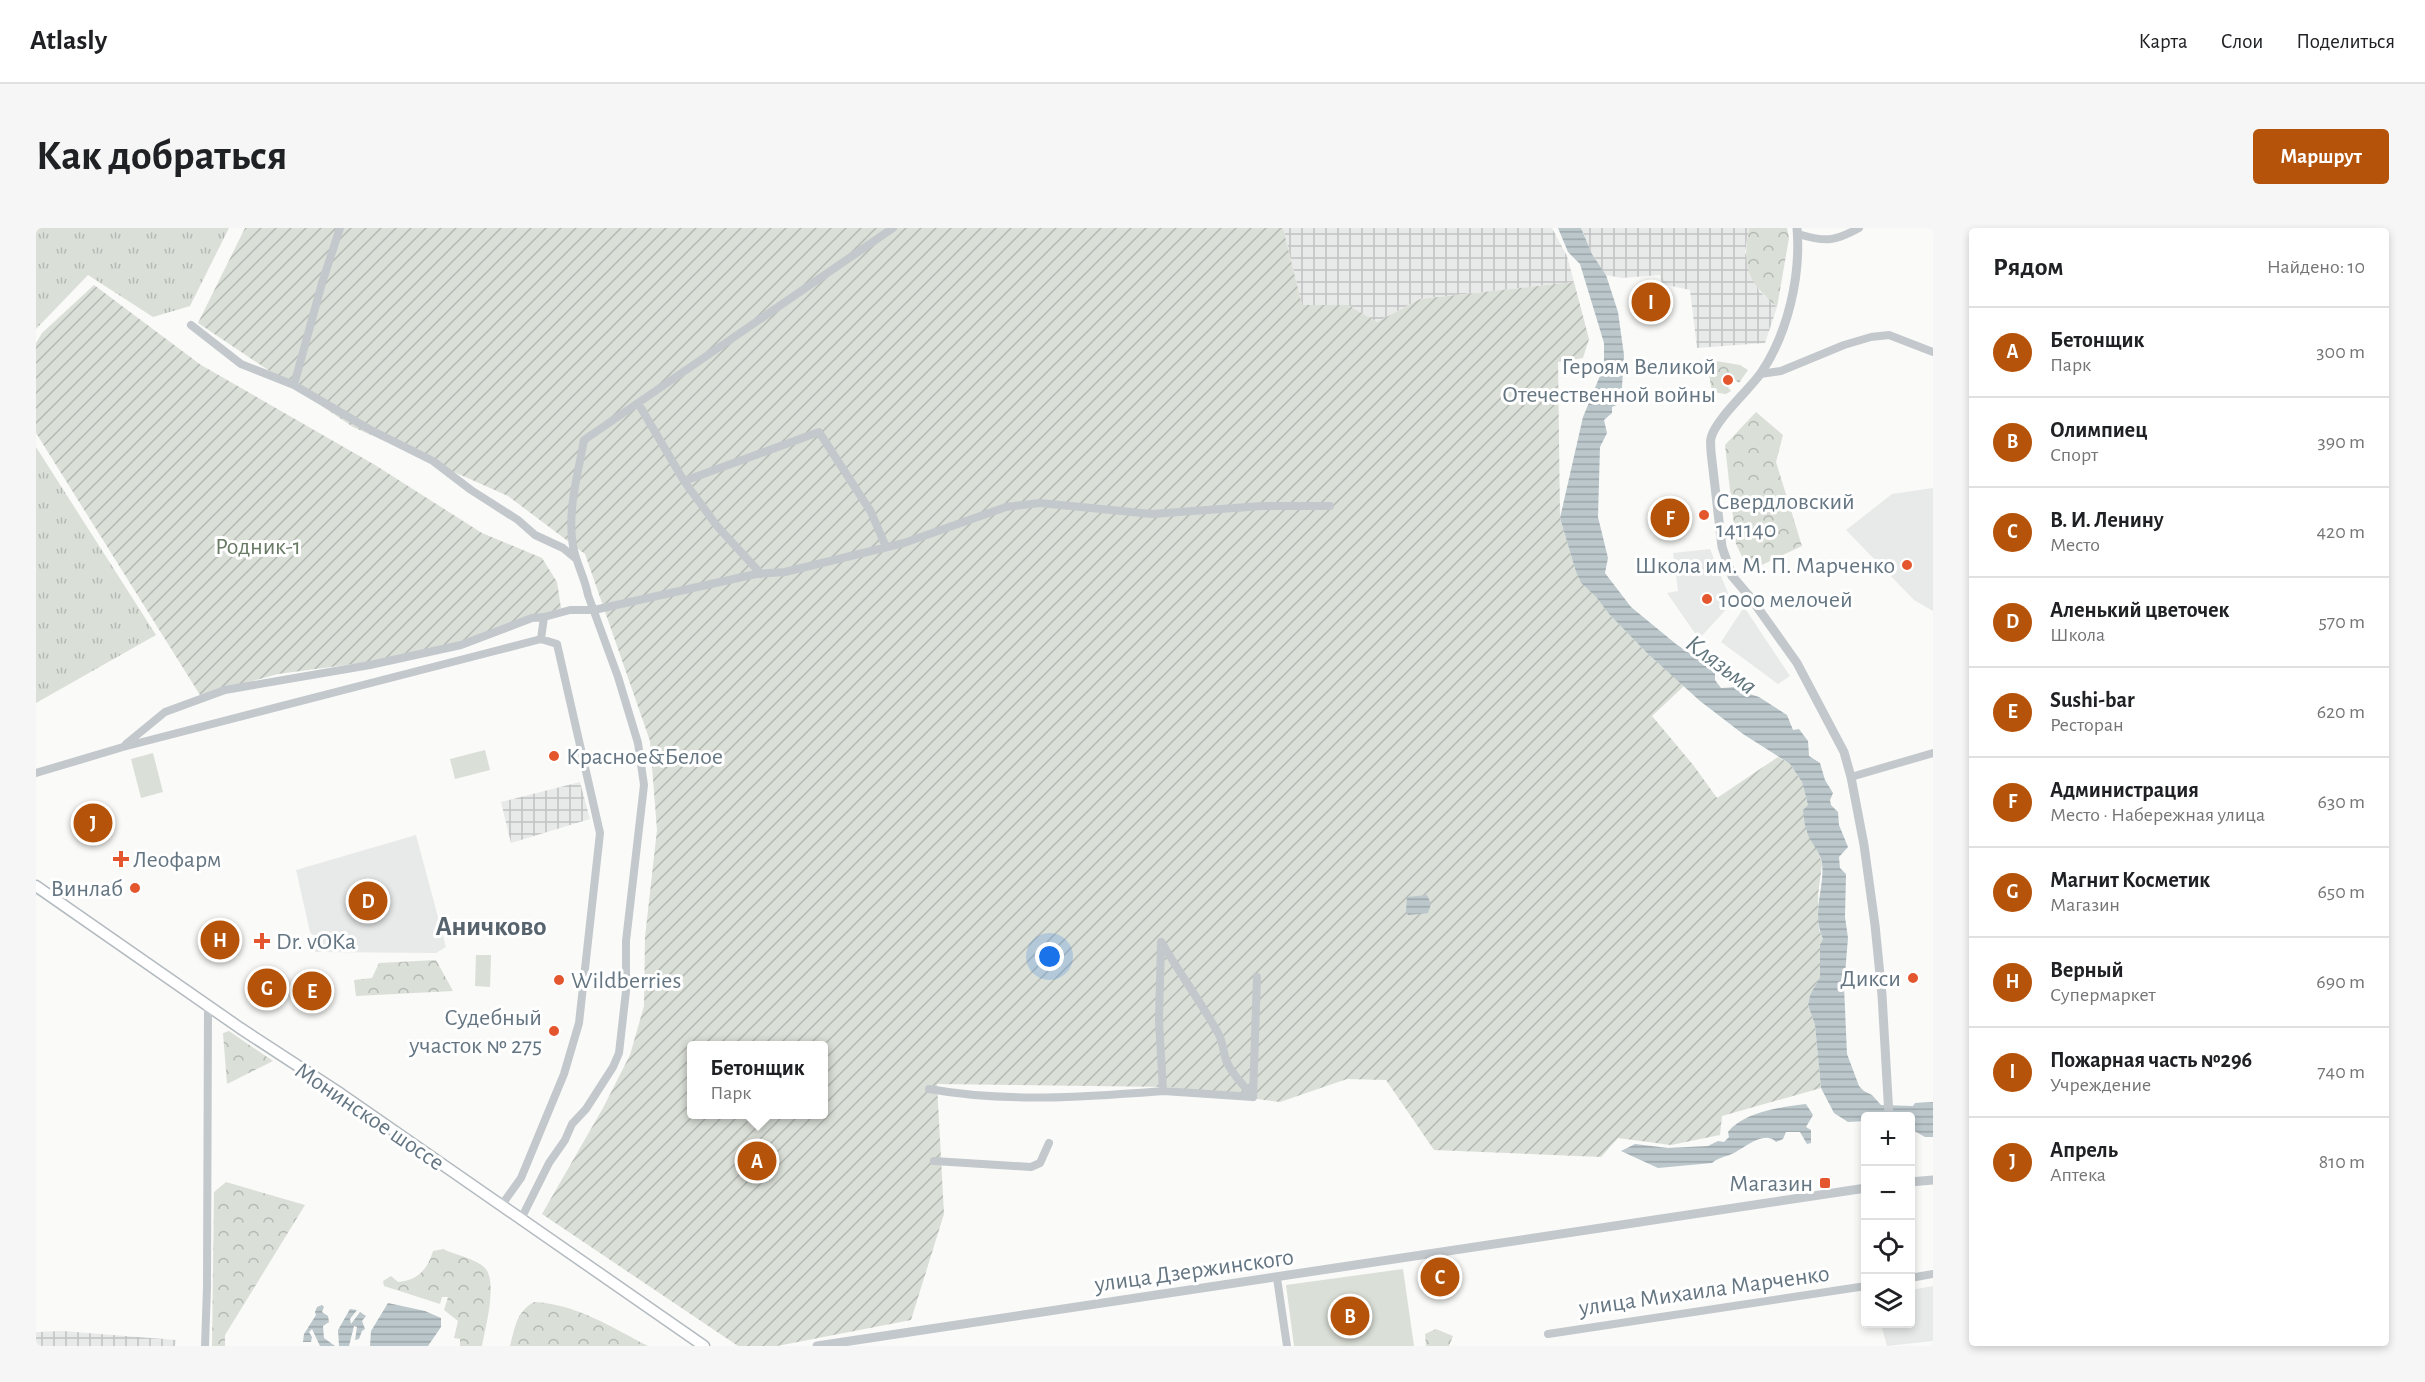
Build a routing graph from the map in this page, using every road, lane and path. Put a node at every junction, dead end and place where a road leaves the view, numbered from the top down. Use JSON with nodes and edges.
{"nodes":[{"id":1,"x":340,"y":228,"type":"edge"},
{"id":2,"x":893,"y":228,"type":"edge"},
{"id":3,"x":1859,"y":228,"type":"edge"},
{"id":4,"x":1797,"y":231,"type":"edge"},
{"id":5,"x":191,"y":325,"type":"dead end"},
{"id":6,"x":1933,"y":352,"type":"edge"},
{"id":7,"x":1761,"y":374,"type":"junction"},
{"id":8,"x":294,"y":385,"type":"junction"},
{"id":9,"x":639,"y":403,"type":"junction"},
{"id":10,"x":684,"y":481,"type":"junction"},
{"id":11,"x":1330,"y":506,"type":"dead end"},
{"id":12,"x":886,"y":547,"type":"junction"},
{"id":13,"x":575,"y":558,"type":"junction"},
{"id":14,"x":761,"y":574,"type":"junction"},
{"id":15,"x":594,"y":610,"type":"junction"},
{"id":16,"x":544,"y":617,"type":"junction"},
{"id":17,"x":541,"y":639,"type":"junction"},
{"id":18,"x":123,"y":747,"type":"junction"},
{"id":19,"x":1933,"y":753,"type":"edge"},
{"id":20,"x":36,"y":773,"type":"edge"},
{"id":21,"x":1851,"y":777,"type":"junction"},
{"id":22,"x":36,"y":886,"type":"edge"},
{"id":23,"x":1257,"y":977,"type":"dead end"},
{"id":24,"x":208,"y":1006,"type":"junction"},
{"id":25,"x":929,"y":1089,"type":"dead end"},
{"id":26,"x":1163,"y":1091,"type":"junction"},
{"id":27,"x":1253,"y":1097,"type":"junction"},
{"id":28,"x":1889,"y":1112,"type":"edge"},
{"id":29,"x":1049,"y":1143,"type":"dead end"},
{"id":30,"x":934,"y":1161,"type":"dead end"},
{"id":31,"x":1933,"y":1180,"type":"edge"},
{"id":32,"x":1915,"y":1182,"type":"edge"},
{"id":33,"x":1861,"y":1189,"type":"edge"},
{"id":34,"x":501,"y":1206,"type":"junction"},
{"id":35,"x":520,"y":1219,"type":"junction"},
{"id":36,"x":1933,"y":1274,"type":"edge"},
{"id":37,"x":1915,"y":1277,"type":"edge"},
{"id":38,"x":1277,"y":1278,"type":"junction"},
{"id":39,"x":1861,"y":1287,"type":"edge"},
{"id":40,"x":1548,"y":1334,"type":"dead end"},
{"id":41,"x":205,"y":1346,"type":"edge"},
{"id":42,"x":704,"y":1346,"type":"edge"},
{"id":43,"x":817,"y":1346,"type":"edge"},
{"id":44,"x":1287,"y":1346,"type":"edge"}],
"edges":[{"from":1,"to":8,"type":"street"},
{"from":2,"to":9,"type":"street"},
{"from":3,"to":4,"type":"street"},
{"from":4,"to":7,"type":"street"},
{"from":5,"to":8,"type":"street"},
{"from":6,"to":7,"type":"street"},
{"from":7,"to":21,"type":"street"},
{"from":8,"to":13,"type":"street"},
{"from":9,"to":10,"type":"street"},
{"from":9,"to":13,"type":"street"},
{"from":10,"to":12,"type":"street"},
{"from":10,"to":14,"type":"street"},
{"from":11,"to":12,"type":"street"},
{"from":12,"to":14,"type":"street"},
{"from":13,"to":15,"type":"street"},
{"from":14,"to":15,"type":"street"},
{"from":15,"to":16,"type":"street"},
{"from":15,"to":35,"type":"street"},
{"from":16,"to":17,"type":"street"},
{"from":16,"to":18,"type":"street"},
{"from":17,"to":18,"type":"street"},
{"from":17,"to":34,"type":"street"},
{"from":18,"to":20,"type":"street"},
{"from":19,"to":21,"type":"street"},
{"from":21,"to":28,"type":"street"},
{"from":22,"to":24,"type":"main road","name":"Монинское шоссе"},
{"from":23,"to":27,"type":"street"},
{"from":24,"to":34,"type":"main road","name":"Монинское шоссе"},
{"from":24,"to":41,"type":"street"},
{"from":25,"to":26,"type":"street"},
{"from":26,"to":27,"type":"street"},
{"from":26,"to":27,"type":"street"},
{"from":29,"to":30,"type":"street"},
{"from":31,"to":32,"type":"street"},
{"from":33,"to":38,"type":"street","name":"улица Дзержинского"},
{"from":34,"to":35,"type":"main road","name":"Монинское шоссе"},
{"from":35,"to":42,"type":"main road","name":"Монинское шоссе"},
{"from":36,"to":37,"type":"street"},
{"from":38,"to":43,"type":"street","name":"улица Дзержинского"},
{"from":38,"to":44,"type":"street"},
{"from":39,"to":40,"type":"street","name":"улица Михаила Марченко"}]}
